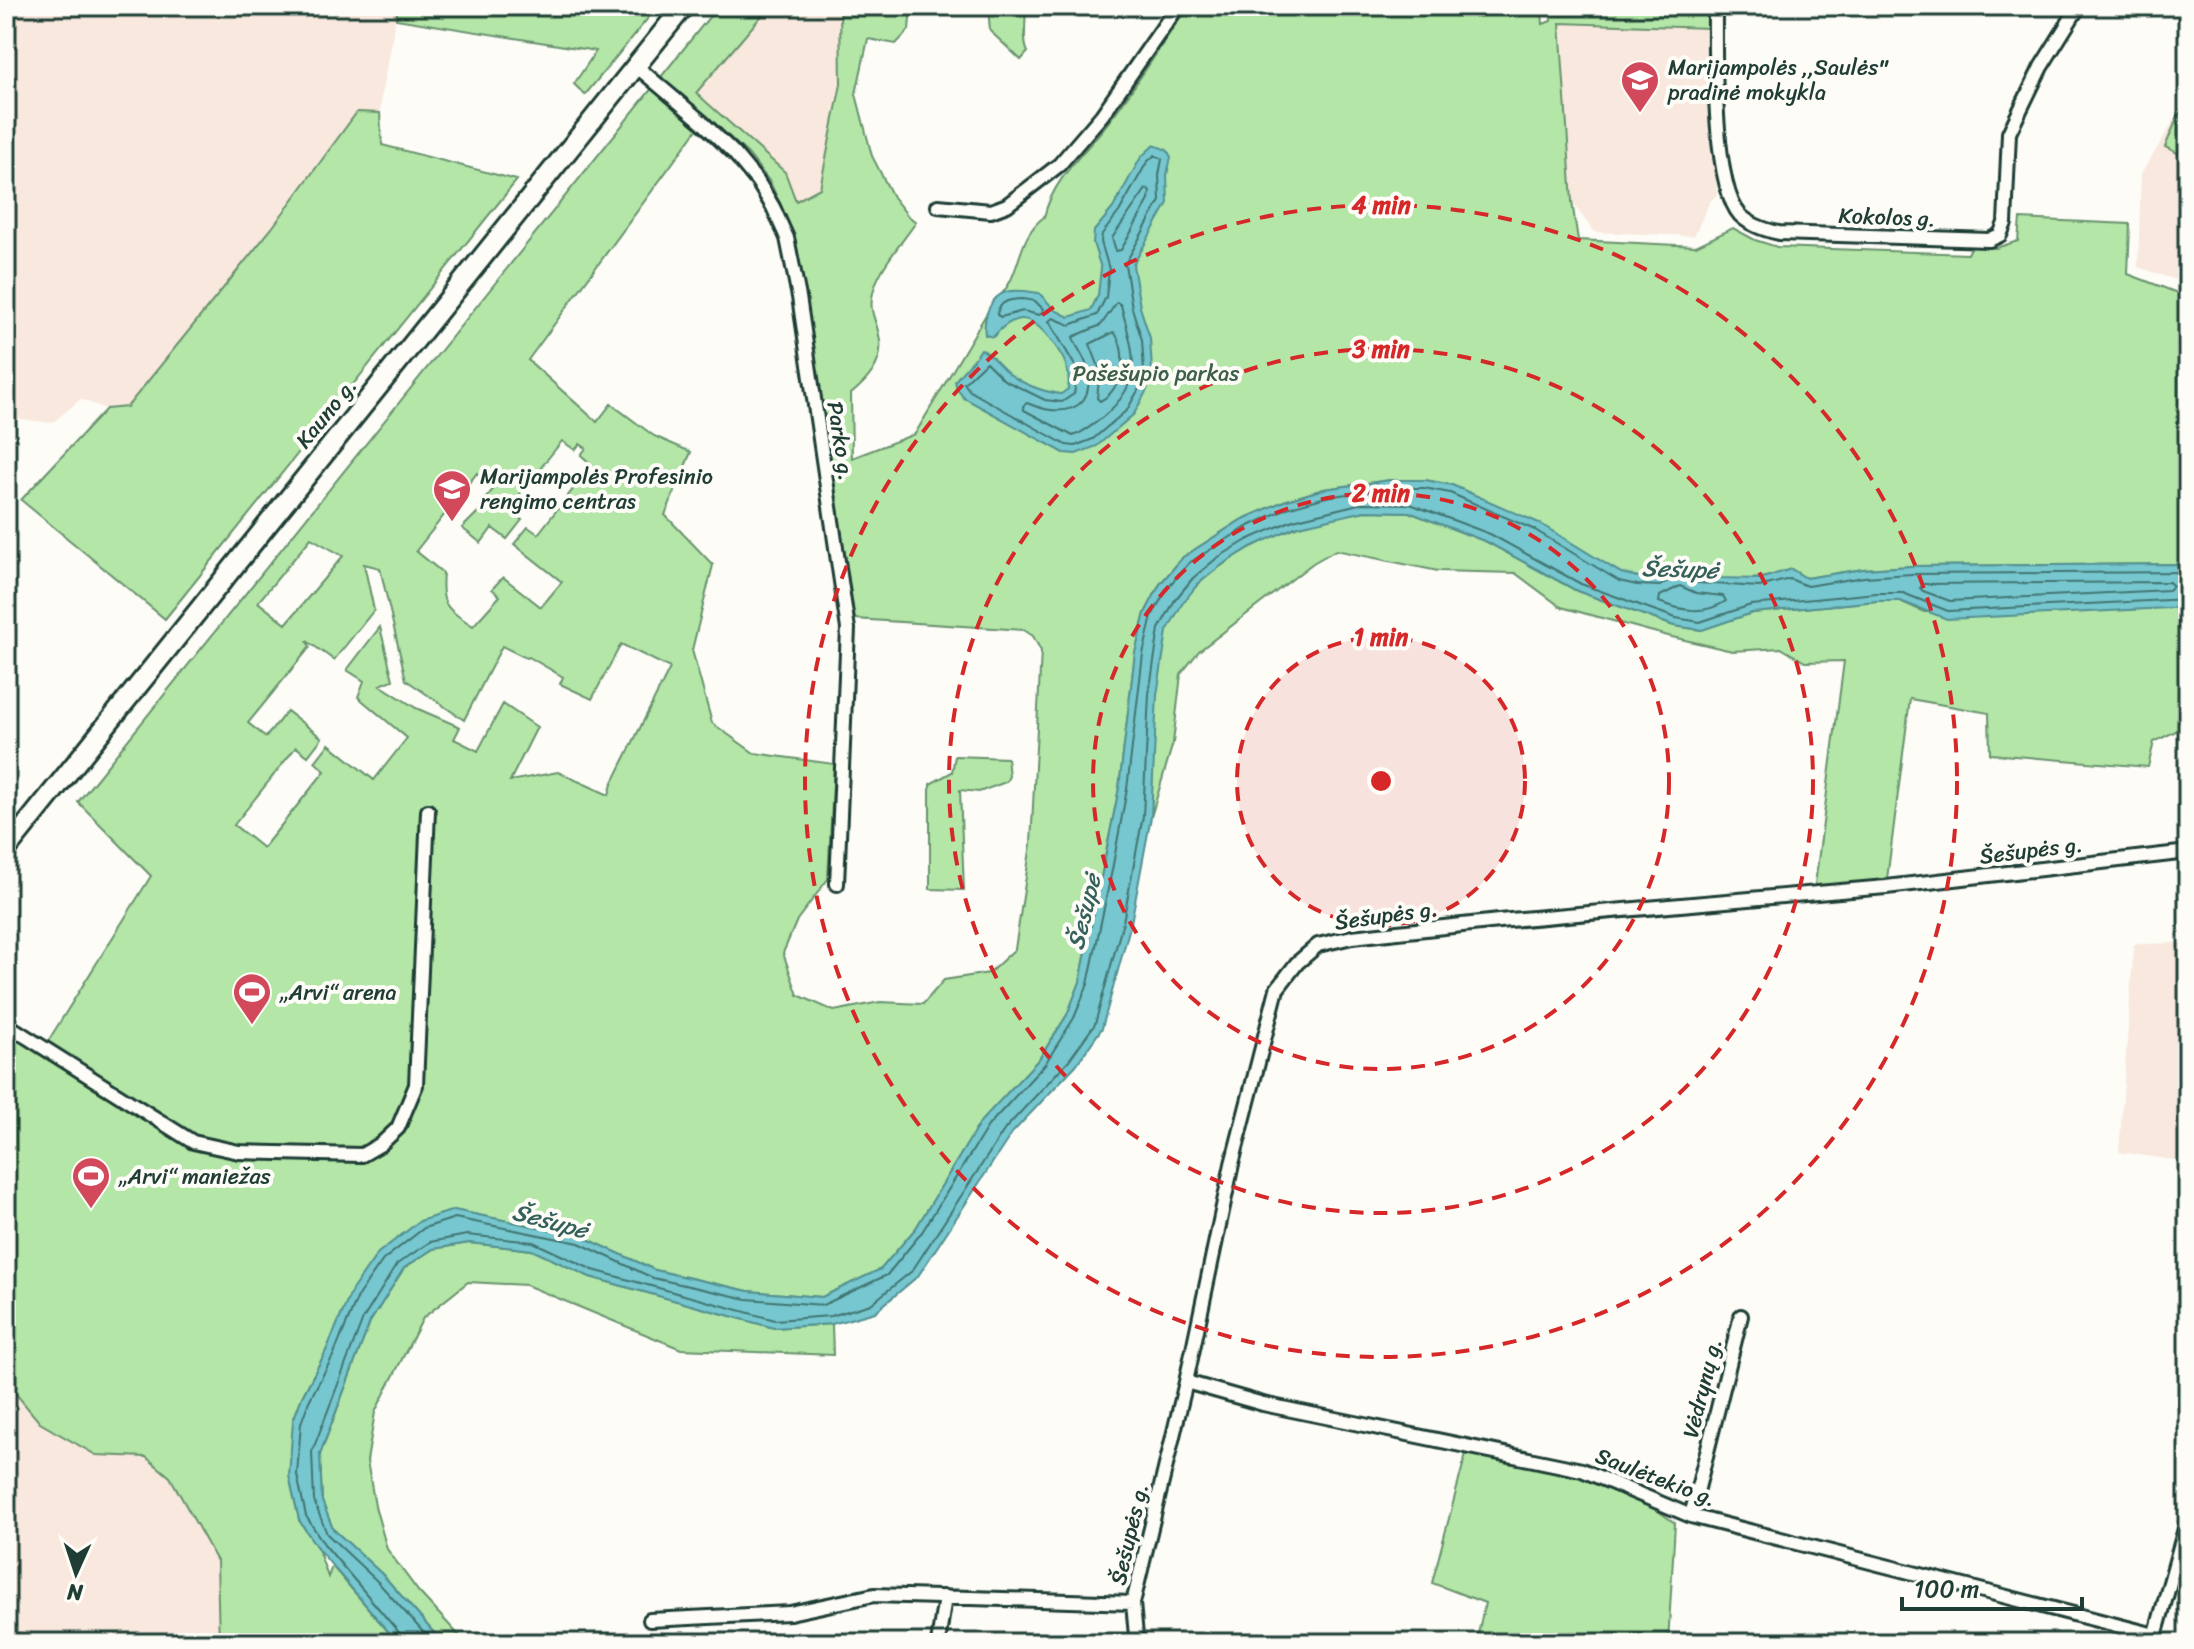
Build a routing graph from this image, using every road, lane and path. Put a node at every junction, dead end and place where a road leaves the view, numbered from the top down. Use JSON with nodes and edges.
{"nodes":[{"id":1,"x":684,"y":6,"type":"edge"},
{"id":2,"x":1178,"y":6,"type":"edge"},
{"id":3,"x":1715,"y":6,"type":"edge"},
{"id":4,"x":2079,"y":6,"type":"edge"},
{"id":5,"x":636,"y":66,"type":"junction"},
{"id":6,"x":938,"y":206,"type":"dead end"},
{"id":7,"x":428,"y":811,"type":"dead end"},
{"id":8,"x":6,"y":850,"type":"edge"},
{"id":9,"x":2188,"y":852,"type":"edge"},
{"id":10,"x":837,"y":884,"type":"dead end"},
{"id":11,"x":6,"y":1024,"type":"edge"},
{"id":12,"x":1741,"y":1316,"type":"dead end"},
{"id":13,"x":1186,"y":1382,"type":"junction"},
{"id":14,"x":1691,"y":1516,"type":"junction"},
{"id":15,"x":2188,"y":1518,"type":"edge"},
{"id":16,"x":945,"y":1597,"type":"junction"},
{"id":17,"x":1133,"y":1603,"type":"junction"},
{"id":18,"x":650,"y":1620,"type":"dead end"},
{"id":19,"x":2154,"y":1639,"type":"edge"},
{"id":20,"x":938,"y":1643,"type":"edge"},
{"id":21,"x":1141,"y":1643,"type":"edge"}],
"edges":[{"from":1,"to":5,"type":"main road","name":"Kauno g."},
{"from":2,"to":6,"type":"street"},
{"from":3,"to":4,"type":"street","name":"Kokolos g."},
{"from":5,"to":8,"type":"main road","name":"Kauno g."},
{"from":5,"to":10,"type":"street","name":"Parko g."},
{"from":7,"to":11,"type":"street"},
{"from":9,"to":13,"type":"street","name":"Šešupės g."},
{"from":12,"to":14,"type":"street","name":"Vėdrynų g."},
{"from":13,"to":14,"type":"street","name":"Saulėtekio g."},
{"from":13,"to":17,"type":"street","name":"Šešupės g."},
{"from":14,"to":19,"type":"street","name":"Saulėtekio g."},
{"from":15,"to":19,"type":"street"},
{"from":16,"to":17,"type":"street"},
{"from":16,"to":18,"type":"street"},
{"from":16,"to":20,"type":"street"},
{"from":17,"to":21,"type":"street","name":"Šešupės g."}]}
